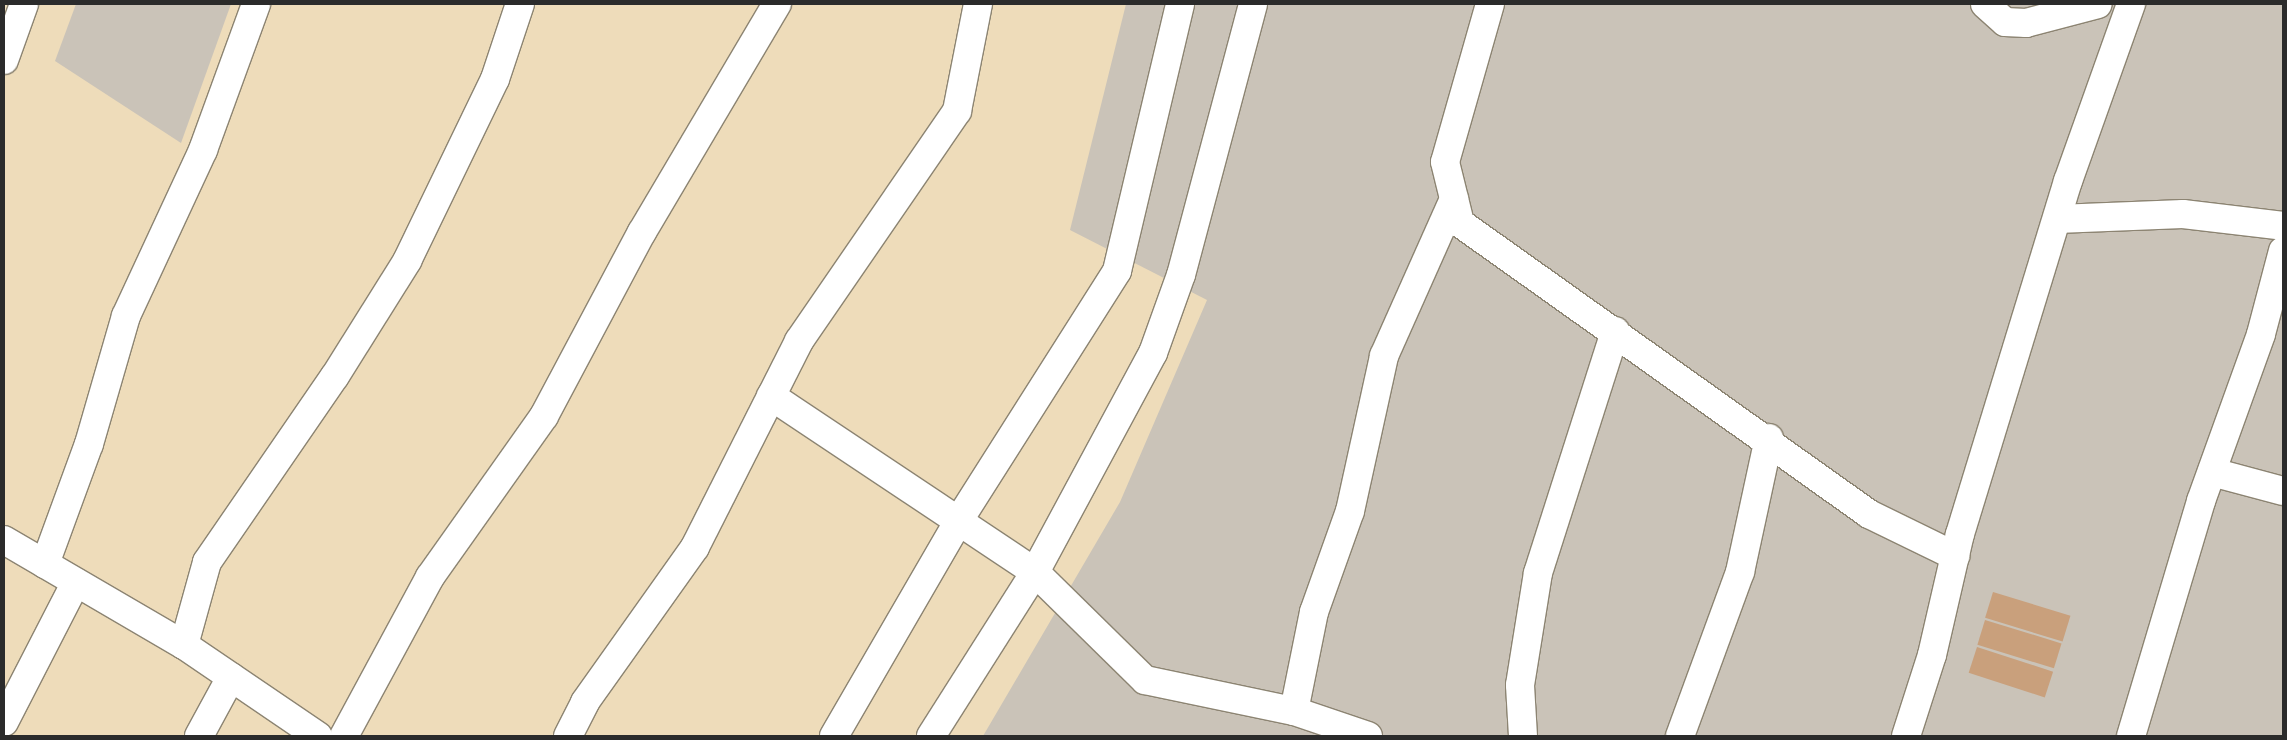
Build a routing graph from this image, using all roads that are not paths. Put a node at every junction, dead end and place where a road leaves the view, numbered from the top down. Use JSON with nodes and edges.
{"nodes":[{"id":1,"x":24,"y":4,"type":"edge"},
{"id":2,"x":256,"y":4,"type":"edge"},
{"id":3,"x":520,"y":4,"type":"edge"},
{"id":4,"x":777,"y":4,"type":"edge"},
{"id":5,"x":978,"y":4,"type":"edge"},
{"id":6,"x":1180,"y":4,"type":"edge"},
{"id":7,"x":1253,"y":4,"type":"edge"},
{"id":8,"x":1490,"y":4,"type":"edge"},
{"id":9,"x":1985,"y":4,"type":"edge"},
{"id":10,"x":2098,"y":4,"type":"edge"},
{"id":11,"x":2131,"y":4,"type":"edge"},
{"id":12,"x":4,"y":60,"type":"edge"},
{"id":13,"x":1454,"y":199,"type":"junction"},
{"id":14,"x":2057,"y":218,"type":"junction"},
{"id":15,"x":2283,"y":226,"type":"edge"},
{"id":16,"x":2283,"y":251,"type":"edge"},
{"id":17,"x":1615,"y":331,"type":"junction"},
{"id":18,"x":770,"y":396,"type":"junction"},
{"id":19,"x":1769,"y":438,"type":"junction"},
{"id":20,"x":2212,"y":472,"type":"junction"},
{"id":21,"x":2283,"y":491,"type":"edge"},
{"id":22,"x":959,"y":520,"type":"junction"},
{"id":23,"x":4,"y":540,"type":"edge"},
{"id":24,"x":1955,"y":556,"type":"junction"},
{"id":25,"x":44,"y":564,"type":"junction"},
{"id":26,"x":1035,"y":572,"type":"junction"},
{"id":27,"x":76,"y":582,"type":"junction"},
{"id":28,"x":184,"y":645,"type":"junction"},
{"id":29,"x":231,"y":677,"type":"junction"},
{"id":30,"x":1294,"y":711,"type":"junction"},
{"id":31,"x":4,"y":722,"type":"edge"},
{"id":32,"x":199,"y":736,"type":"edge"},
{"id":33,"x":318,"y":736,"type":"edge"},
{"id":34,"x":344,"y":736,"type":"edge"},
{"id":35,"x":568,"y":736,"type":"edge"},
{"id":36,"x":834,"y":736,"type":"edge"},
{"id":37,"x":931,"y":736,"type":"edge"},
{"id":38,"x":1368,"y":736,"type":"edge"},
{"id":39,"x":1523,"y":736,"type":"edge"},
{"id":40,"x":1680,"y":736,"type":"edge"},
{"id":41,"x":1906,"y":736,"type":"edge"},
{"id":42,"x":2131,"y":736,"type":"edge"}],
"edges":[{"from":1,"to":12,"type":"street"},
{"from":2,"to":25,"type":"street"},
{"from":3,"to":28,"type":"street"},
{"from":4,"to":34,"type":"street"},
{"from":5,"to":18,"type":"street"},
{"from":6,"to":22,"type":"street"},
{"from":7,"to":26,"type":"street"},
{"from":8,"to":13,"type":"street"},
{"from":9,"to":10,"type":"street"},
{"from":11,"to":14,"type":"street"},
{"from":13,"to":17,"type":"street"},
{"from":13,"to":30,"type":"street"},
{"from":14,"to":15,"type":"street"},
{"from":14,"to":24,"type":"street"},
{"from":16,"to":20,"type":"street"},
{"from":17,"to":19,"type":"street"},
{"from":17,"to":39,"type":"street"},
{"from":18,"to":22,"type":"street"},
{"from":18,"to":35,"type":"street"},
{"from":19,"to":24,"type":"street"},
{"from":19,"to":40,"type":"street"},
{"from":20,"to":21,"type":"street"},
{"from":20,"to":42,"type":"street"},
{"from":22,"to":26,"type":"street"},
{"from":22,"to":36,"type":"street"},
{"from":23,"to":25,"type":"street"},
{"from":24,"to":41,"type":"street"},
{"from":25,"to":27,"type":"street"},
{"from":26,"to":30,"type":"street"},
{"from":26,"to":37,"type":"street"},
{"from":27,"to":28,"type":"street"},
{"from":27,"to":31,"type":"street"},
{"from":28,"to":29,"type":"street"},
{"from":29,"to":32,"type":"street"},
{"from":29,"to":33,"type":"street"},
{"from":30,"to":38,"type":"street"}]}
